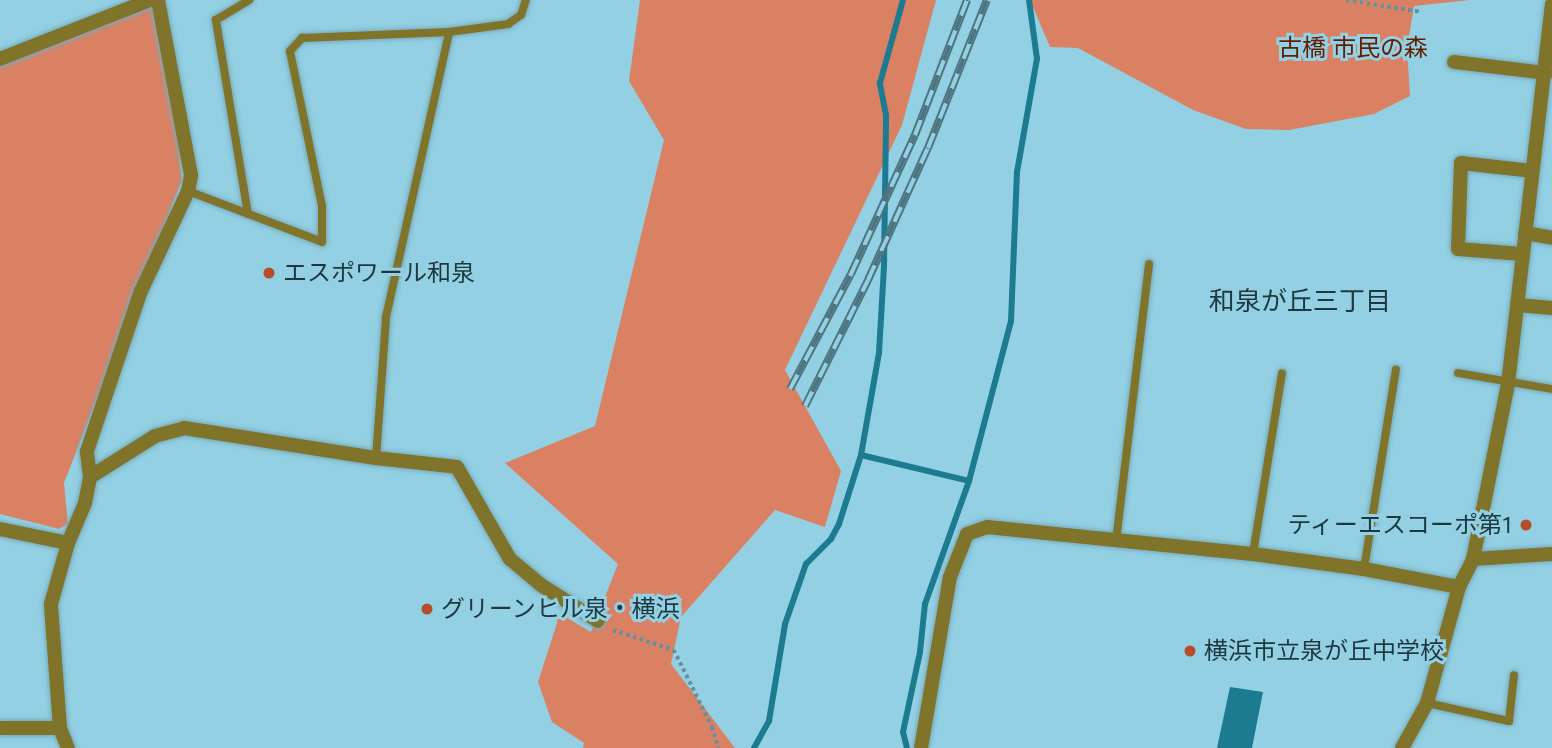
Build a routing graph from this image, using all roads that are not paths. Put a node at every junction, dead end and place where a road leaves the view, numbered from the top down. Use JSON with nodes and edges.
{"nodes":[{"id":1,"x":150,"y":0,"type":"edge"},
{"id":2,"x":158,"y":0,"type":"edge"},
{"id":3,"x":249,"y":0,"type":"edge"},
{"id":4,"x":526,"y":0,"type":"edge"},
{"id":5,"x":1552,"y":5,"type":"edge"},
{"id":6,"x":449,"y":32,"type":"junction"},
{"id":7,"x":0,"y":59,"type":"edge"},
{"id":8,"x":1454,"y":62,"type":"dead end"},
{"id":9,"x":1546,"y":72,"type":"junction"},
{"id":10,"x":1546,"y":123,"type":"edge"},
{"id":11,"x":1532,"y":171,"type":"junction"},
{"id":12,"x":188,"y":191,"type":"junction"},
{"id":13,"x":248,"y":215,"type":"junction"},
{"id":14,"x":1525,"y":233,"type":"junction"},
{"id":15,"x":1552,"y":238,"type":"edge"},
{"id":16,"x":1522,"y":254,"type":"junction"},
{"id":17,"x":1149,"y":264,"type":"dead end"},
{"id":18,"x":1517,"y":305,"type":"junction"},
{"id":19,"x":1552,"y":308,"type":"edge"},
{"id":20,"x":1396,"y":370,"type":"dead end"},
{"id":21,"x":1282,"y":373,"type":"dead end"},
{"id":22,"x":1458,"y":373,"type":"dead end"},
{"id":23,"x":1508,"y":384,"type":"junction"},
{"id":24,"x":1552,"y":389,"type":"edge"},
{"id":25,"x":376,"y":458,"type":"junction"},
{"id":26,"x":90,"y":477,"type":"junction"},
{"id":27,"x":0,"y":528,"type":"edge"},
{"id":28,"x":1116,"y":541,"type":"junction"},
{"id":29,"x":68,"y":542,"type":"junction"},
{"id":30,"x":1253,"y":554,"type":"junction"},
{"id":31,"x":1552,"y":554,"type":"edge"},
{"id":32,"x":1473,"y":559,"type":"junction"},
{"id":33,"x":1364,"y":569,"type":"junction"},
{"id":34,"x":1459,"y":587,"type":"junction"},
{"id":35,"x":598,"y":621,"type":"dead end"},
{"id":36,"x":1514,"y":675,"type":"dead end"},
{"id":37,"x":1427,"y":703,"type":"junction"},
{"id":38,"x":60,"y":727,"type":"junction"},
{"id":39,"x":0,"y":728,"type":"edge"},
{"id":40,"x":68,"y":748,"type":"edge"},
{"id":41,"x":921,"y":748,"type":"edge"},
{"id":42,"x":1402,"y":748,"type":"edge"}],
"edges":[{"from":1,"to":7,"type":"street"},
{"from":2,"to":12,"type":"street"},
{"from":3,"to":13,"type":"lane"},
{"from":4,"to":6,"type":"lane"},
{"from":5,"to":9,"type":"street"},
{"from":6,"to":13,"type":"lane"},
{"from":6,"to":25,"type":"lane"},
{"from":8,"to":9,"type":"street"},
{"from":9,"to":10,"type":"street"},
{"from":10,"to":11,"type":"street"},
{"from":11,"to":14,"type":"street"},
{"from":11,"to":16,"type":"street"},
{"from":12,"to":13,"type":"lane"},
{"from":12,"to":26,"type":"street"},
{"from":14,"to":15,"type":"street"},
{"from":14,"to":16,"type":"street"},
{"from":16,"to":18,"type":"street"},
{"from":17,"to":28,"type":"lane"},
{"from":18,"to":19,"type":"street"},
{"from":18,"to":23,"type":"street"},
{"from":20,"to":33,"type":"lane"},
{"from":21,"to":30,"type":"lane"},
{"from":22,"to":23,"type":"lane"},
{"from":23,"to":24,"type":"lane"},
{"from":23,"to":32,"type":"street"},
{"from":25,"to":26,"type":"street"},
{"from":25,"to":35,"type":"street"},
{"from":26,"to":29,"type":"street"},
{"from":27,"to":29,"type":"street"},
{"from":28,"to":30,"type":"street"},
{"from":28,"to":41,"type":"street"},
{"from":29,"to":38,"type":"street"},
{"from":30,"to":33,"type":"street"},
{"from":31,"to":32,"type":"street"},
{"from":32,"to":34,"type":"street"},
{"from":33,"to":34,"type":"street"},
{"from":34,"to":37,"type":"street"},
{"from":36,"to":37,"type":"lane"},
{"from":37,"to":42,"type":"street"},
{"from":38,"to":39,"type":"street"},
{"from":38,"to":40,"type":"street"}]}
